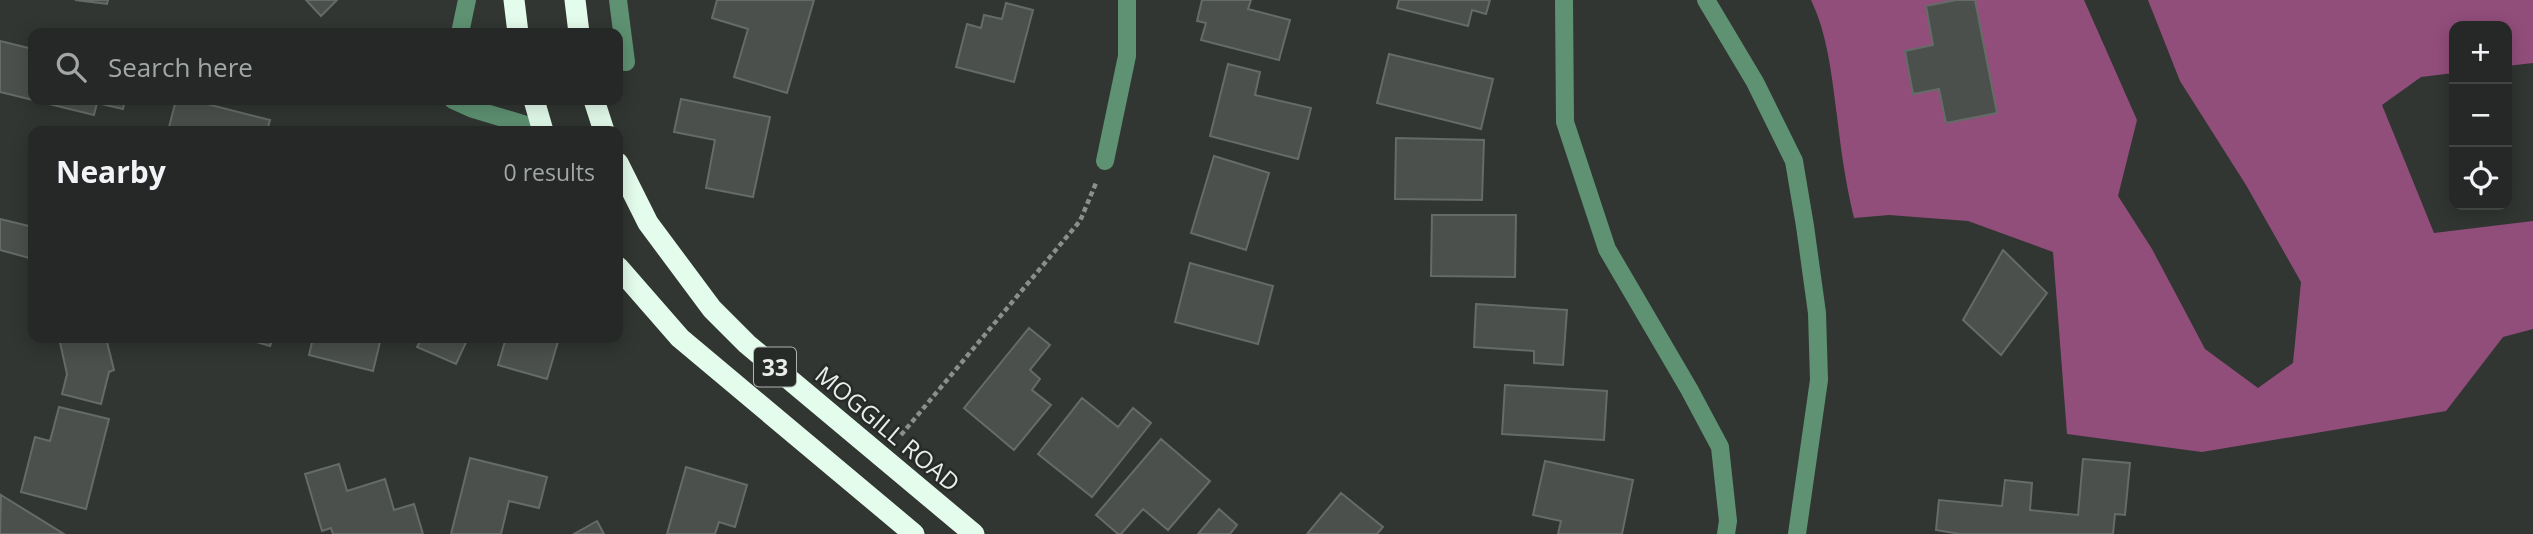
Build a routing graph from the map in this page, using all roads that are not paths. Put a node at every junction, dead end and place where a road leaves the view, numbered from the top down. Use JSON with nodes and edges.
{"nodes":[{"id":1,"x":467,"y":0,"type":"edge"},
{"id":2,"x":514,"y":0,"type":"edge"},
{"id":3,"x":575,"y":0,"type":"edge"},
{"id":4,"x":618,"y":0,"type":"edge"},
{"id":5,"x":1127,"y":0,"type":"edge"},
{"id":6,"x":1564,"y":0,"type":"edge"},
{"id":7,"x":1706,"y":0,"type":"edge"},
{"id":8,"x":461,"y":28,"type":"edge"},
{"id":9,"x":517,"y":28,"type":"edge"},
{"id":10,"x":578,"y":28,"type":"edge"},
{"id":11,"x":622,"y":28,"type":"edge"},
{"id":12,"x":623,"y":39,"type":"edge"},
{"id":13,"x":626,"y":62,"type":"dead end"},
{"id":14,"x":464,"y":105,"type":"edge"},
{"id":15,"x":535,"y":105,"type":"edge"},
{"id":16,"x":596,"y":105,"type":"edge"},
{"id":17,"x":527,"y":126,"type":"edge"},
{"id":18,"x":542,"y":126,"type":"edge"},
{"id":19,"x":602,"y":126,"type":"edge"},
{"id":20,"x":1105,"y":161,"type":"road end"},
{"id":21,"x":623,"y":173,"type":"edge"},
{"id":22,"x":623,"y":273,"type":"edge"},
{"id":23,"x":914,"y":534,"type":"edge"},
{"id":24,"x":974,"y":534,"type":"edge"},
{"id":25,"x":1726,"y":534,"type":"edge"},
{"id":26,"x":1797,"y":534,"type":"edge"}],
"edges":[{"from":1,"to":8,"type":"street"},
{"from":2,"to":9,"type":"highway"},
{"from":3,"to":10,"type":"highway"},
{"from":4,"to":11,"type":"street"},
{"from":5,"to":20,"type":"street"},
{"from":6,"to":25,"type":"street"},
{"from":7,"to":26,"type":"street"},
{"from":12,"to":13,"type":"street"},
{"from":14,"to":17,"type":"street"},
{"from":15,"to":18,"type":"highway"},
{"from":16,"to":19,"type":"highway"},
{"from":21,"to":24,"type":"highway","name":"MOGGILL ROAD","number":"33"},
{"from":22,"to":23,"type":"highway","number":"33"}]}
